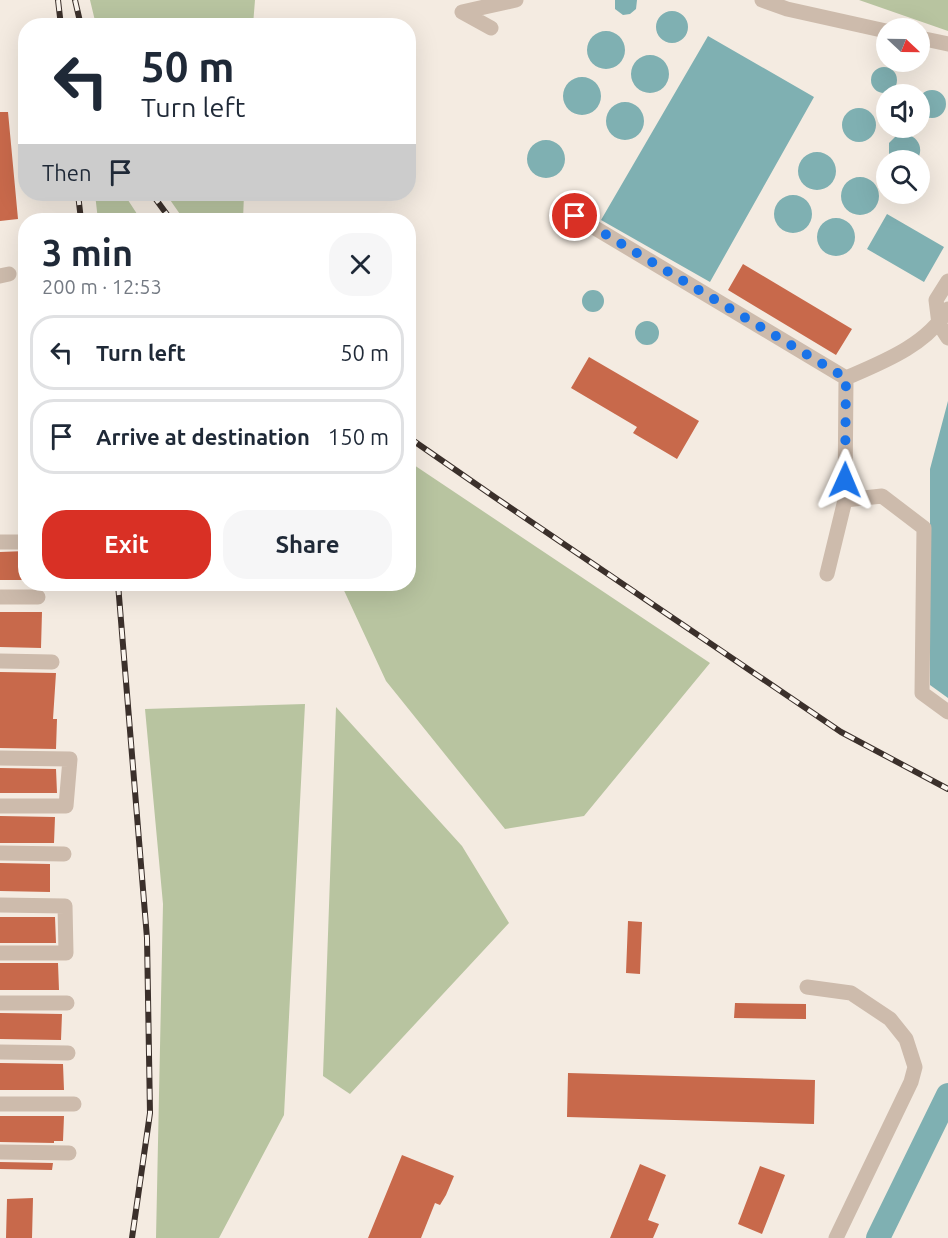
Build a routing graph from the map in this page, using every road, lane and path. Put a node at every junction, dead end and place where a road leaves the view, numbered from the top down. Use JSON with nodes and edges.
{"nodes":[{"id":1,"x":516,"y":0,"type":"edge"},
{"id":2,"x":762,"y":0,"type":"edge"},
{"id":3,"x":491,"y":28,"type":"dead end"},
{"id":4,"x":876,"y":29,"type":"edge"},
{"id":5,"x":930,"y":40,"type":"edge"},
{"id":6,"x":948,"y":44,"type":"edge"},
{"id":7,"x":575,"y":216,"type":"dead end"},
{"id":8,"x":948,"y":281,"type":"edge"},
{"id":9,"x":948,"y":309,"type":"edge"},
{"id":10,"x":939,"y":324,"type":"junction"},
{"id":11,"x":948,"y":338,"type":"edge"},
{"id":12,"x":846,"y":378,"type":"junction"},
{"id":13,"x":845,"y":500,"type":"junction"},
{"id":14,"x":0,"y":542,"type":"edge"},
{"id":15,"x":18,"y":542,"type":"edge"},
{"id":16,"x":827,"y":574,"type":"dead end"},
{"id":17,"x":0,"y":597,"type":"edge"},
{"id":18,"x":38,"y":597,"type":"dead end"},
{"id":19,"x":0,"y":661,"type":"edge"},
{"id":20,"x":52,"y":662,"type":"dead end"},
{"id":21,"x":948,"y":712,"type":"edge"},
{"id":22,"x":0,"y":758,"type":"edge"},
{"id":23,"x":0,"y":806,"type":"edge"},
{"id":24,"x":0,"y":853,"type":"edge"},
{"id":25,"x":64,"y":855,"type":"dead end"},
{"id":26,"x":0,"y":905,"type":"edge"},
{"id":27,"x":0,"y":953,"type":"edge"},
{"id":28,"x":807,"y":987,"type":"dead end"},
{"id":29,"x":0,"y":1003,"type":"edge"},
{"id":30,"x":67,"y":1003,"type":"dead end"},
{"id":31,"x":0,"y":1052,"type":"edge"},
{"id":32,"x":68,"y":1053,"type":"dead end"},
{"id":33,"x":0,"y":1104,"type":"edge"},
{"id":34,"x":74,"y":1104,"type":"dead end"},
{"id":35,"x":0,"y":1152,"type":"edge"},
{"id":36,"x":69,"y":1153,"type":"dead end"},
{"id":37,"x":836,"y":1238,"type":"edge"}],
"edges":[{"from":1,"to":3,"type":"lane"},
{"from":2,"to":4,"type":"lane"},
{"from":5,"to":6,"type":"lane"},
{"from":7,"to":12,"type":"lane"},
{"from":8,"to":10,"type":"lane"},
{"from":9,"to":10,"type":"lane"},
{"from":10,"to":11,"type":"lane"},
{"from":10,"to":12,"type":"lane"},
{"from":12,"to":13,"type":"lane"},
{"from":13,"to":16,"type":"lane"},
{"from":13,"to":21,"type":"lane"},
{"from":14,"to":15,"type":"lane"},
{"from":17,"to":18,"type":"lane"},
{"from":19,"to":20,"type":"lane"},
{"from":22,"to":23,"type":"lane"},
{"from":24,"to":25,"type":"lane"},
{"from":26,"to":27,"type":"lane"},
{"from":28,"to":37,"type":"lane"},
{"from":29,"to":30,"type":"lane"},
{"from":31,"to":32,"type":"lane"},
{"from":33,"to":34,"type":"lane"},
{"from":35,"to":36,"type":"lane"}]}
